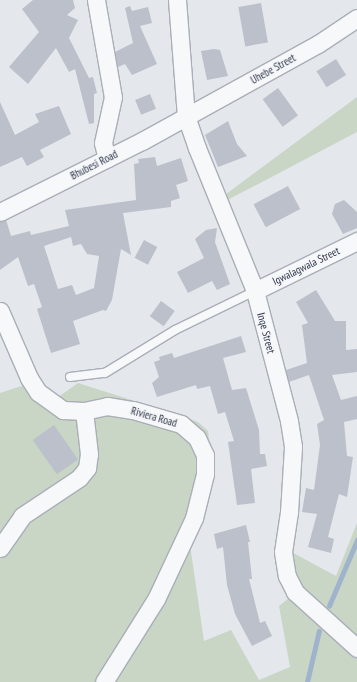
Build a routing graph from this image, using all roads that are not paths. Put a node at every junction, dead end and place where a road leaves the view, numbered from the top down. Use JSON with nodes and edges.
{"nodes":[{"id":1,"x":96,"y":0,"type":"edge"},
{"id":2,"x":177,"y":0,"type":"edge"},
{"id":3,"x":357,"y":18,"type":"edge"},
{"id":4,"x":186,"y":116,"type":"junction"},
{"id":5,"x":107,"y":159,"type":"junction"},
{"id":6,"x":0,"y":212,"type":"edge"},
{"id":7,"x":357,"y":241,"type":"edge"},
{"id":8,"x":255,"y":291,"type":"junction"},
{"id":9,"x":0,"y":311,"type":"edge"},
{"id":10,"x":70,"y":377,"type":"dead end"},
{"id":11,"x":84,"y":411,"type":"junction"},
{"id":12,"x":0,"y":548,"type":"edge"},
{"id":13,"x":357,"y":648,"type":"edge"},
{"id":14,"x":104,"y":682,"type":"edge"}],
"edges":[{"from":1,"to":5,"type":"street"},
{"from":2,"to":4,"type":"street","name":"Inqe Street"},
{"from":3,"to":4,"type":"street","name":"Uhebe Street"},
{"from":4,"to":5,"type":"street","name":"Bhubesi Road"},
{"from":4,"to":8,"type":"street","name":"Inqe Street"},
{"from":5,"to":6,"type":"street","name":"Bhubesi Road"},
{"from":7,"to":8,"type":"street","name":"Igwalagwala Street"},
{"from":8,"to":10,"type":"lane"},
{"from":8,"to":13,"type":"street","name":"Inqe Street"},
{"from":9,"to":11,"type":"street","name":"Riviera Road"},
{"from":11,"to":12,"type":"street"},
{"from":11,"to":14,"type":"street","name":"Riviera Road"}]}
